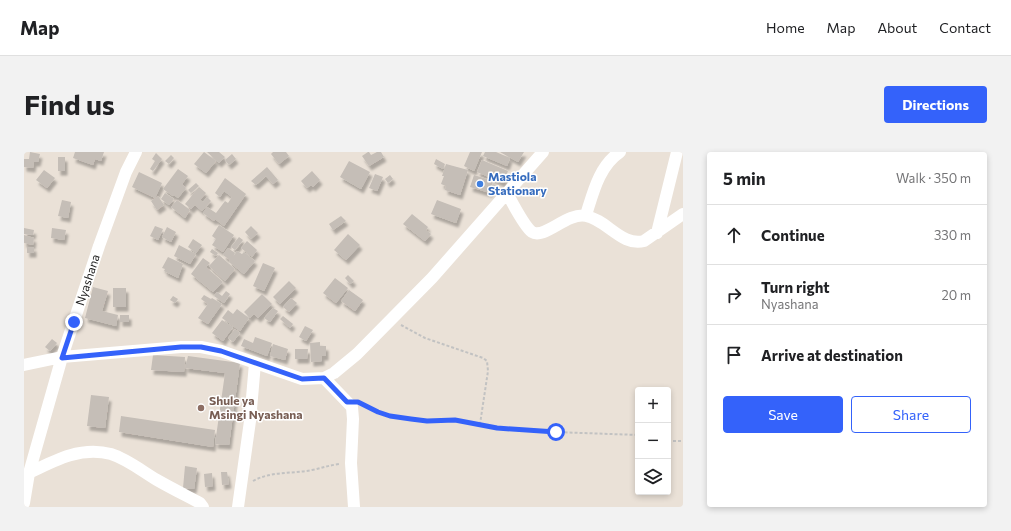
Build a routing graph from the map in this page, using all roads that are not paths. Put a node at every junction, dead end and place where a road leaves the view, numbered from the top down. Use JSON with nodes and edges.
{"nodes":[{"id":1,"x":136,"y":152,"type":"edge"},
{"id":2,"x":544,"y":152,"type":"edge"},
{"id":3,"x":620,"y":152,"type":"edge"},
{"id":4,"x":677,"y":152,"type":"edge"},
{"id":5,"x":507,"y":193,"type":"junction"},
{"id":6,"x":683,"y":214,"type":"edge"},
{"id":7,"x":586,"y":215,"type":"junction"},
{"id":8,"x":657,"y":233,"type":"junction"},
{"id":9,"x":62,"y":358,"type":"junction"},
{"id":10,"x":255,"y":363,"type":"junction"},
{"id":11,"x":24,"y":365,"type":"edge"},
{"id":12,"x":324,"y":378,"type":"junction"},
{"id":13,"x":29,"y":473,"type":"junction"},
{"id":14,"x":24,"y":499,"type":"edge"},
{"id":15,"x":203,"y":507,"type":"edge"},
{"id":16,"x":238,"y":507,"type":"edge"},
{"id":17,"x":354,"y":507,"type":"edge"}],
"edges":[{"from":1,"to":9,"type":"street","name":"Nyashana"},
{"from":2,"to":5,"type":"street"},
{"from":3,"to":7,"type":"street"},
{"from":4,"to":8,"type":"street"},
{"from":5,"to":7,"type":"street"},
{"from":5,"to":12,"type":"street"},
{"from":6,"to":8,"type":"street"},
{"from":7,"to":8,"type":"street"},
{"from":9,"to":10,"type":"street"},
{"from":9,"to":11,"type":"street"},
{"from":9,"to":13,"type":"street","name":"Nyashana"},
{"from":10,"to":12,"type":"street"},
{"from":10,"to":16,"type":"street"},
{"from":12,"to":17,"type":"street"},
{"from":13,"to":14,"type":"street","name":"Nyashana"},
{"from":13,"to":15,"type":"street"}]}
